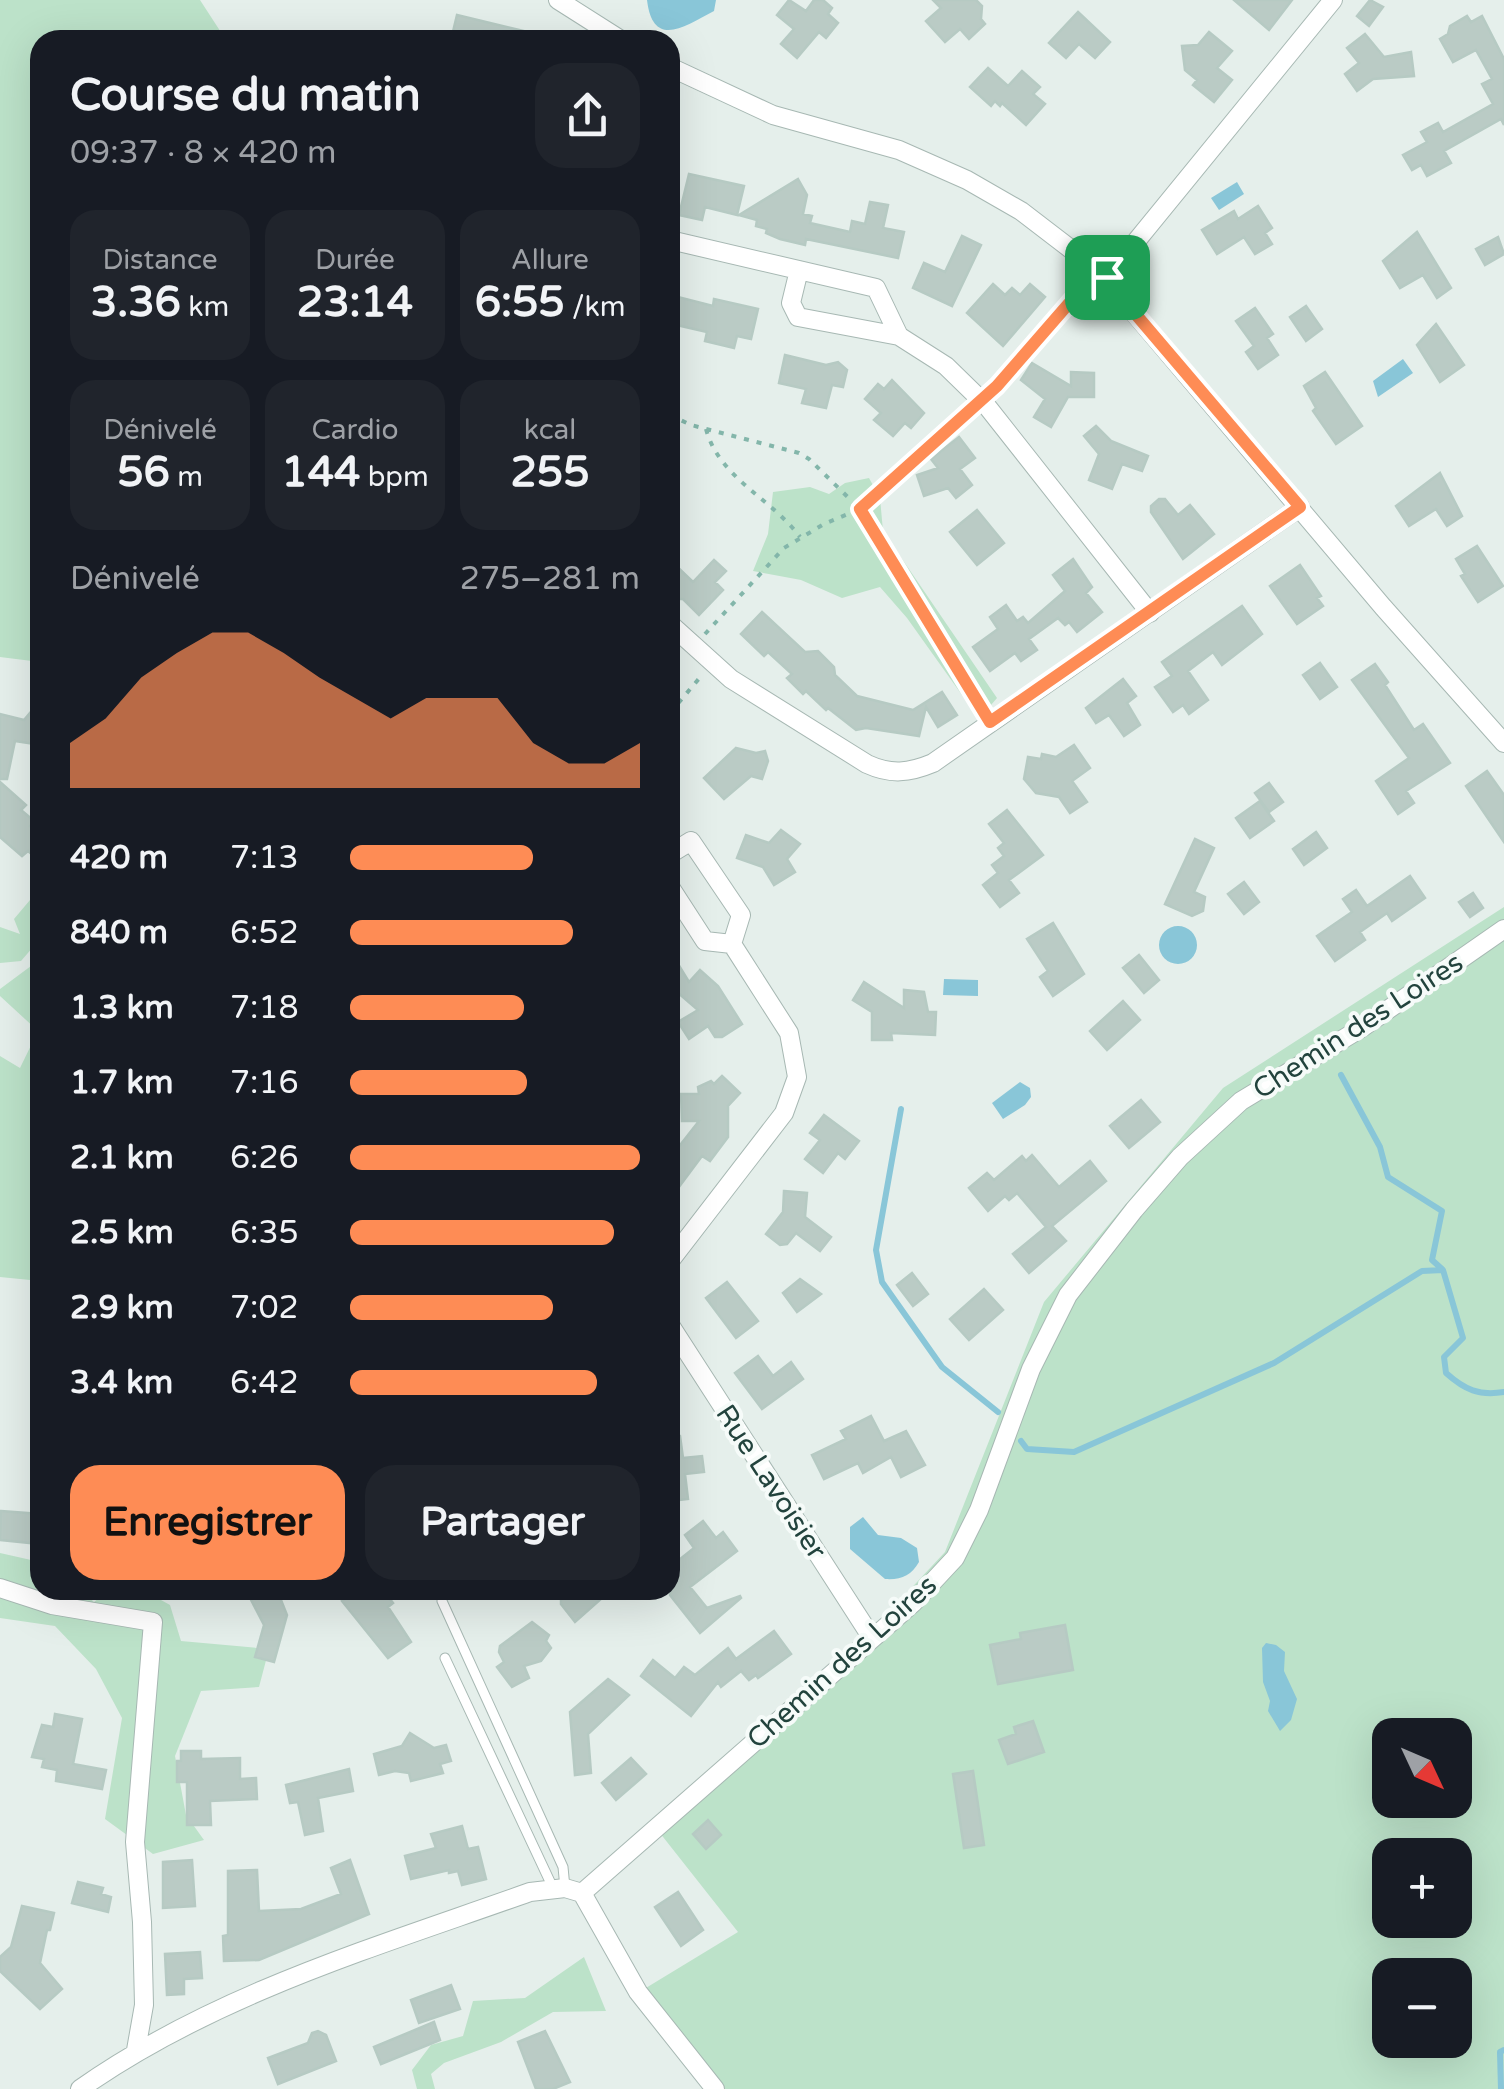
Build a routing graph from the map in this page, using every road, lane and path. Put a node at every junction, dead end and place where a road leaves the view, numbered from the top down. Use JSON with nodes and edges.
{"nodes":[{"id":1,"x":558,"y":0,"type":"edge"},
{"id":2,"x":1333,"y":0,"type":"edge"},
{"id":3,"x":605,"y":30,"type":"edge"},
{"id":4,"x":680,"y":72,"type":"edge"},
{"id":5,"x":680,"y":242,"type":"edge"},
{"id":6,"x":799,"y":270,"type":"junction"},
{"id":7,"x":1102,"y":274,"type":"junction"},
{"id":8,"x":900,"y":336,"type":"junction"},
{"id":9,"x":982,"y":401,"type":"junction"},
{"id":10,"x":680,"y":419,"type":"edge"},
{"id":11,"x":706,"y":429,"type":"junction"},
{"id":12,"x":1300,"y":507,"type":"junction"},
{"id":13,"x":860,"y":509,"type":"junction"},
{"id":14,"x":800,"y":538,"type":"junction"},
{"id":15,"x":1150,"y":613,"type":"junction"},
{"id":16,"x":680,"y":634,"type":"edge"},
{"id":17,"x":694,"y":647,"type":"junction"},
{"id":18,"x":712,"y":664,"type":"junction"},
{"id":19,"x":680,"y":701,"type":"edge"},
{"id":20,"x":990,"y":722,"type":"junction"},
{"id":21,"x":1504,"y":743,"type":"edge"},
{"id":22,"x":680,"y":848,"type":"edge"},
{"id":23,"x":680,"y":901,"type":"edge"},
{"id":24,"x":1504,"y":929,"type":"edge"},
{"id":25,"x":732,"y":944,"type":"junction"},
{"id":26,"x":680,"y":1248,"type":"edge"},
{"id":27,"x":680,"y":1340,"type":"edge"},
{"id":28,"x":0,"y":1588,"type":"edge"},
{"id":29,"x":30,"y":1598,"type":"edge"},
{"id":30,"x":37,"y":1600,"type":"edge"},
{"id":31,"x":442,"y":1601,"type":"dead end"},
{"id":32,"x":872,"y":1638,"type":"junction"},
{"id":33,"x":445,"y":1658,"type":"dead end"},
{"id":34,"x":567,"y":1890,"type":"junction"},
{"id":35,"x":136,"y":2050,"type":"junction"},
{"id":36,"x":80,"y":2089,"type":"edge"},
{"id":37,"x":715,"y":2089,"type":"edge"}],
"edges":[{"from":1,"to":3,"type":"street"},
{"from":2,"to":7,"type":"street"},
{"from":4,"to":7,"type":"street"},
{"from":5,"to":6,"type":"street"},
{"from":6,"to":8,"type":"street"},
{"from":6,"to":8,"type":"street"},
{"from":7,"to":9,"type":"path"},
{"from":7,"to":12,"type":"street"},
{"from":8,"to":9,"type":"street"},
{"from":9,"to":13,"type":"path"},
{"from":9,"to":15,"type":"street"},
{"from":10,"to":11,"type":"path"},
{"from":11,"to":13,"type":"path"},
{"from":11,"to":14,"type":"path"},
{"from":12,"to":15,"type":"street"},
{"from":12,"to":21,"type":"street"},
{"from":13,"to":14,"type":"path"},
{"from":13,"to":20,"type":"path"},
{"from":14,"to":17,"type":"path"},
{"from":15,"to":20,"type":"street"},
{"from":16,"to":17,"type":"street"},
{"from":17,"to":18,"type":"street"},
{"from":18,"to":19,"type":"path"},
{"from":18,"to":20,"type":"street"},
{"from":22,"to":25,"type":"street"},
{"from":23,"to":25,"type":"street"},
{"from":24,"to":32,"type":"street","name":"Chemin des Loires"},
{"from":25,"to":26,"type":"street"},
{"from":27,"to":32,"type":"street","name":"Rue Lavoisier"},
{"from":28,"to":29,"type":"street"},
{"from":30,"to":35,"type":"street"},
{"from":31,"to":34,"type":"lane"},
{"from":32,"to":34,"type":"street","name":"Chemin des Loires"},
{"from":33,"to":34,"type":"lane"},
{"from":34,"to":35,"type":"street","name":"Chemin des Loires"},
{"from":34,"to":37,"type":"street"},
{"from":35,"to":36,"type":"street","name":"Chemin des Loires"}]}
